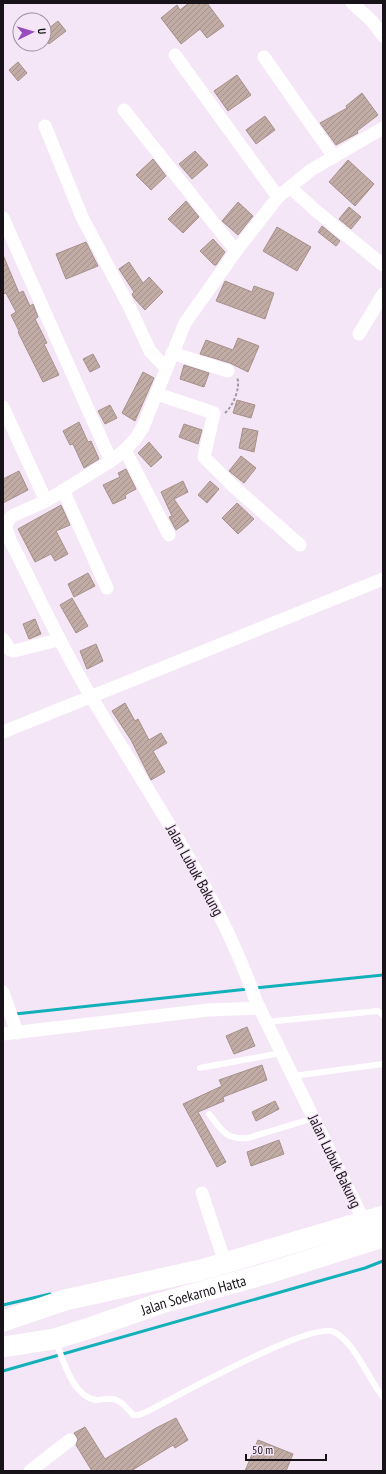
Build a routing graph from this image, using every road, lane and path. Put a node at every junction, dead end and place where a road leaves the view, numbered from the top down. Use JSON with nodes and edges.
{"nodes":[{"id":1,"x":352,"y":3,"type":"edge"},
{"id":2,"x":383,"y":36,"type":"edge"},
{"id":3,"x":175,"y":55,"type":"dead end"},
{"id":4,"x":264,"y":57,"type":"dead end"},
{"id":5,"x":124,"y":110,"type":"dead end"},
{"id":6,"x":45,"y":126,"type":"dead end"},
{"id":7,"x":383,"y":128,"type":"edge"},
{"id":8,"x":334,"y":157,"type":"junction"},
{"id":9,"x":291,"y":188,"type":"junction"},
{"id":10,"x":278,"y":197,"type":"junction"},
{"id":11,"x":3,"y":218,"type":"edge"},
{"id":12,"x":236,"y":251,"type":"junction"},
{"id":13,"x":383,"y":265,"type":"edge"},
{"id":14,"x":383,"y":294,"type":"edge"},
{"id":15,"x":359,"y":334,"type":"dead end"},
{"id":16,"x":172,"y":353,"type":"junction"},
{"id":17,"x":166,"y":368,"type":"junction"},
{"id":18,"x":228,"y":371,"type":"joint"},
{"id":19,"x":157,"y":394,"type":"junction"},
{"id":20,"x":3,"y":407,"type":"edge"},
{"id":21,"x":214,"y":413,"type":"junction"},
{"id":22,"x":125,"y":450,"type":"junction"},
{"id":23,"x":111,"y":461,"type":"junction"},
{"id":24,"x":63,"y":490,"type":"junction"},
{"id":25,"x":46,"y":501,"type":"junction"},
{"id":26,"x":5,"y":527,"type":"edge"},
{"id":27,"x":169,"y":535,"type":"dead end"},
{"id":28,"x":300,"y":545,"type":"dead end"},
{"id":29,"x":383,"y":579,"type":"edge"},
{"id":30,"x":107,"y":588,"type":"dead end"},
{"id":31,"x":3,"y":639,"type":"edge"},
{"id":32,"x":58,"y":640,"type":"junction"},
{"id":33,"x":91,"y":696,"type":"junction"},
{"id":34,"x":3,"y":732,"type":"edge"},
{"id":35,"x":5,"y":997,"type":"edge"},
{"id":36,"x":258,"y":1004,"type":"junction"},
{"id":37,"x":383,"y":1015,"type":"edge"},
{"id":38,"x":266,"y":1022,"type":"junction"},
{"id":39,"x":15,"y":1029,"type":"junction"},
{"id":40,"x":3,"y":1034,"type":"edge"},
{"id":41,"x":282,"y":1053,"type":"junction"},
{"id":42,"x":383,"y":1064,"type":"edge"},
{"id":43,"x":200,"y":1068,"type":"dead end"},
{"id":44,"x":293,"y":1076,"type":"junction"},
{"id":45,"x":209,"y":1114,"type":"dead end"},
{"id":46,"x":314,"y":1118,"type":"junction"},
{"id":47,"x":202,"y":1193,"type":"dead end"},
{"id":48,"x":367,"y":1216,"type":"edge"},
{"id":49,"x":383,"y":1237,"type":"edge"},
{"id":50,"x":225,"y":1263,"type":"junction"},
{"id":51,"x":3,"y":1321,"type":"edge"},
{"id":52,"x":57,"y":1344,"type":"junction"},
{"id":53,"x":3,"y":1347,"type":"edge"},
{"id":54,"x":383,"y":1397,"type":"edge"},
{"id":55,"x":70,"y":1440,"type":"dead end"},
{"id":56,"x":30,"y":1471,"type":"edge"}],
"edges":[{"from":1,"to":2,"type":"street"},
{"from":3,"to":10,"type":"street"},
{"from":4,"to":8,"type":"street"},
{"from":5,"to":12,"type":"street"},
{"from":6,"to":17,"type":"street"},
{"from":7,"to":8,"type":"street"},
{"from":8,"to":9,"type":"street"},
{"from":9,"to":10,"type":"street"},
{"from":9,"to":13,"type":"street"},
{"from":10,"to":12,"type":"street"},
{"from":11,"to":23,"type":"street"},
{"from":12,"to":16,"type":"street"},
{"from":14,"to":15,"type":"street"},
{"from":16,"to":17,"type":"street"},
{"from":16,"to":18,"type":"street"},
{"from":17,"to":19,"type":"street"},
{"from":18,"to":21,"type":"path"},
{"from":19,"to":21,"type":"street"},
{"from":19,"to":22,"type":"street"},
{"from":20,"to":25,"type":"street"},
{"from":21,"to":28,"type":"street"},
{"from":22,"to":23,"type":"street"},
{"from":22,"to":27,"type":"street"},
{"from":23,"to":24,"type":"street"},
{"from":24,"to":25,"type":"street"},
{"from":24,"to":30,"type":"street"},
{"from":25,"to":26,"type":"street"},
{"from":26,"to":32,"type":"street","name":"Jalan Lubuk Bakung"},
{"from":29,"to":33,"type":"street"},
{"from":31,"to":32,"type":"street"},
{"from":32,"to":33,"type":"street","name":"Jalan Lubuk Bakung"},
{"from":33,"to":34,"type":"street"},
{"from":33,"to":36,"type":"street","name":"Jalan Lubuk Bakung"},
{"from":35,"to":39,"type":"street"},
{"from":36,"to":38,"type":"street","name":"Jalan Lubuk Bakung"},
{"from":36,"to":39,"type":"street"},
{"from":37,"to":38,"type":"lane"},
{"from":38,"to":41,"type":"street","name":"Jalan Lubuk Bakung"},
{"from":39,"to":40,"type":"street"},
{"from":41,"to":43,"type":"lane"},
{"from":41,"to":44,"type":"street","name":"Jalan Lubuk Bakung"},
{"from":42,"to":44,"type":"lane"},
{"from":44,"to":46,"type":"street","name":"Jalan Lubuk Bakung"},
{"from":45,"to":46,"type":"lane"},
{"from":46,"to":48,"type":"street","name":"Jalan Lubuk Bakung"},
{"from":47,"to":50,"type":"street"},
{"from":48,"to":50,"type":"highway","name":"Jalan Soekarno Hatta"},
{"from":49,"to":52,"type":"highway","name":"Jalan Soekarno Hatta"},
{"from":50,"to":51,"type":"highway","name":"Jalan Soekarno Hatta"},
{"from":52,"to":53,"type":"highway","name":"Jalan Soekarno Hatta"},
{"from":52,"to":54,"type":"lane"},
{"from":55,"to":56,"type":"street"}]}
